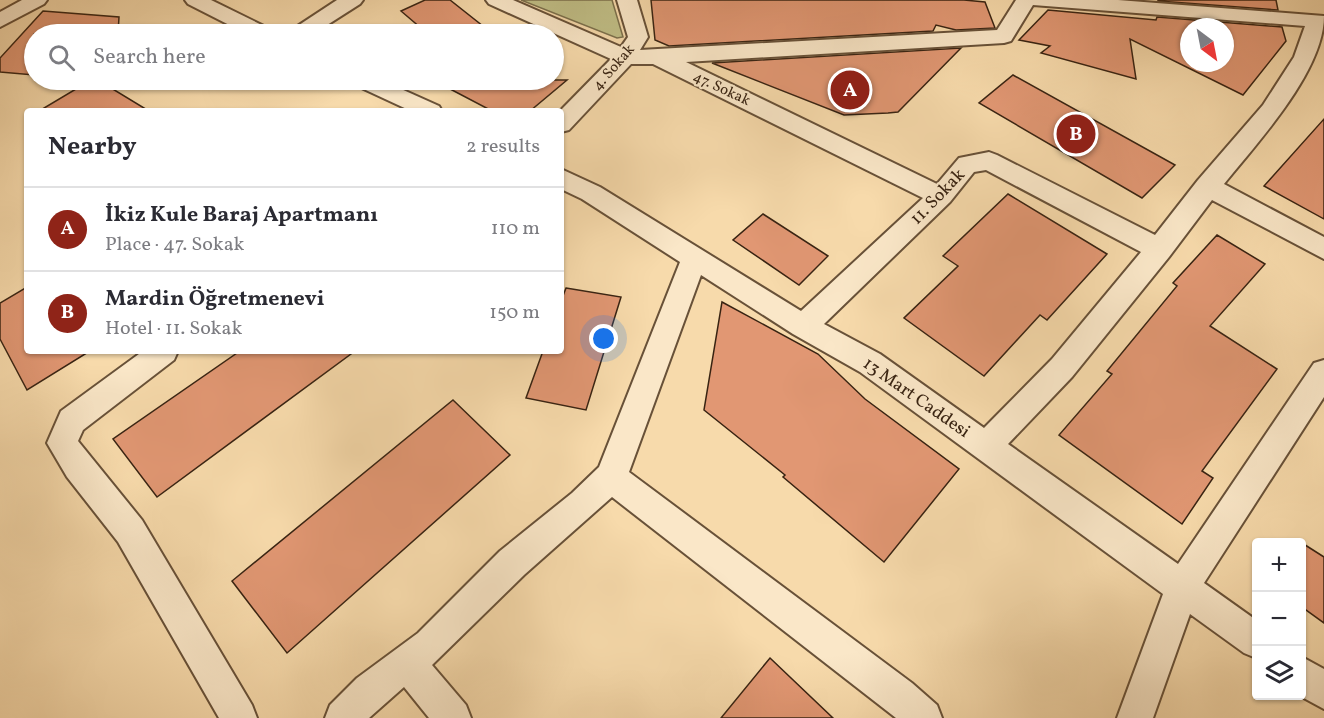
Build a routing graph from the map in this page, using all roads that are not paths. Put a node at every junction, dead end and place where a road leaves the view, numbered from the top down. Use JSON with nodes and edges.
{"nodes":[{"id":1,"x":37,"y":0,"type":"edge"},
{"id":2,"x":195,"y":0,"type":"edge"},
{"id":3,"x":353,"y":0,"type":"edge"},
{"id":4,"x":496,"y":0,"type":"edge"},
{"id":5,"x":627,"y":0,"type":"edge"},
{"id":6,"x":1026,"y":0,"type":"edge"},
{"id":7,"x":1036,"y":0,"type":"edge"},
{"id":8,"x":1123,"y":3,"type":"edge"},
{"id":9,"x":1317,"y":15,"type":"edge"},
{"id":10,"x":0,"y":21,"type":"edge"},
{"id":11,"x":243,"y":24,"type":"edge"},
{"id":12,"x":316,"y":24,"type":"edge"},
{"id":13,"x":550,"y":24,"type":"edge"},
{"id":14,"x":564,"y":30,"type":"edge"},
{"id":15,"x":625,"y":57,"type":"junction"},
{"id":16,"x":657,"y":57,"type":"junction"},
{"id":17,"x":380,"y":90,"type":"edge"},
{"id":18,"x":408,"y":106,"type":"edge"},
{"id":19,"x":564,"y":121,"type":"edge"},
{"id":20,"x":564,"y":180,"type":"edge"},
{"id":21,"x":1207,"y":186,"type":"junction"},
{"id":22,"x":941,"y":196,"type":"junction"},
{"id":23,"x":1324,"y":249,"type":"edge"},
{"id":24,"x":1160,"y":250,"type":"junction"},
{"id":25,"x":694,"y":258,"type":"junction"},
{"id":26,"x":803,"y":326,"type":"junction"},
{"id":27,"x":160,"y":354,"type":"edge"},
{"id":28,"x":1324,"y":372,"type":"edge"},
{"id":29,"x":986,"y":446,"type":"junction"},
{"id":30,"x":611,"y":477,"type":"junction"},
{"id":31,"x":1183,"y":586,"type":"junction"},
{"id":32,"x":1252,"y":637,"type":"edge"},
{"id":33,"x":407,"y":663,"type":"junction"},
{"id":34,"x":1306,"y":678,"type":"edge"},
{"id":35,"x":1324,"y":692,"type":"edge"},
{"id":36,"x":239,"y":718,"type":"edge"},
{"id":37,"x":343,"y":718,"type":"edge"},
{"id":38,"x":453,"y":718,"type":"edge"},
{"id":39,"x":924,"y":718,"type":"edge"},
{"id":40,"x":1135,"y":718,"type":"edge"}],
"edges":[{"from":1,"to":10,"type":"street"},
{"from":2,"to":11,"type":"street"},
{"from":3,"to":12,"type":"street"},
{"from":4,"to":13,"type":"street","name":"47. Sokak"},
{"from":5,"to":15,"type":"street","name":"4. Sokak"},
{"from":6,"to":16,"type":"street"},
{"from":7,"to":8,"type":"street"},
{"from":8,"to":9,"type":"street"},
{"from":9,"to":21,"type":"street"},
{"from":14,"to":15,"type":"street","name":"47. Sokak"},
{"from":15,"to":16,"type":"street","name":"47. Sokak"},
{"from":15,"to":19,"type":"street","name":"4. Sokak"},
{"from":16,"to":22,"type":"street","name":"47. Sokak"},
{"from":17,"to":18,"type":"street"},
{"from":20,"to":25,"type":"street","name":"13 Mart Caddesi"},
{"from":21,"to":23,"type":"street"},
{"from":21,"to":24,"type":"street"},
{"from":22,"to":24,"type":"street","name":"11. Sokak"},
{"from":22,"to":26,"type":"street","name":"11. Sokak"},
{"from":24,"to":29,"type":"street"},
{"from":25,"to":26,"type":"street","name":"13 Mart Caddesi"},
{"from":25,"to":30,"type":"street"},
{"from":26,"to":29,"type":"street","name":"13 Mart Caddesi"},
{"from":27,"to":36,"type":"street"},
{"from":28,"to":31,"type":"street"},
{"from":29,"to":31,"type":"street","name":"13 Mart Caddesi"},
{"from":30,"to":33,"type":"street"},
{"from":30,"to":39,"type":"street"},
{"from":31,"to":32,"type":"street","name":"13 Mart Caddesi"},
{"from":31,"to":40,"type":"street"},
{"from":33,"to":37,"type":"street"},
{"from":33,"to":38,"type":"street"},
{"from":34,"to":35,"type":"street"}]}
